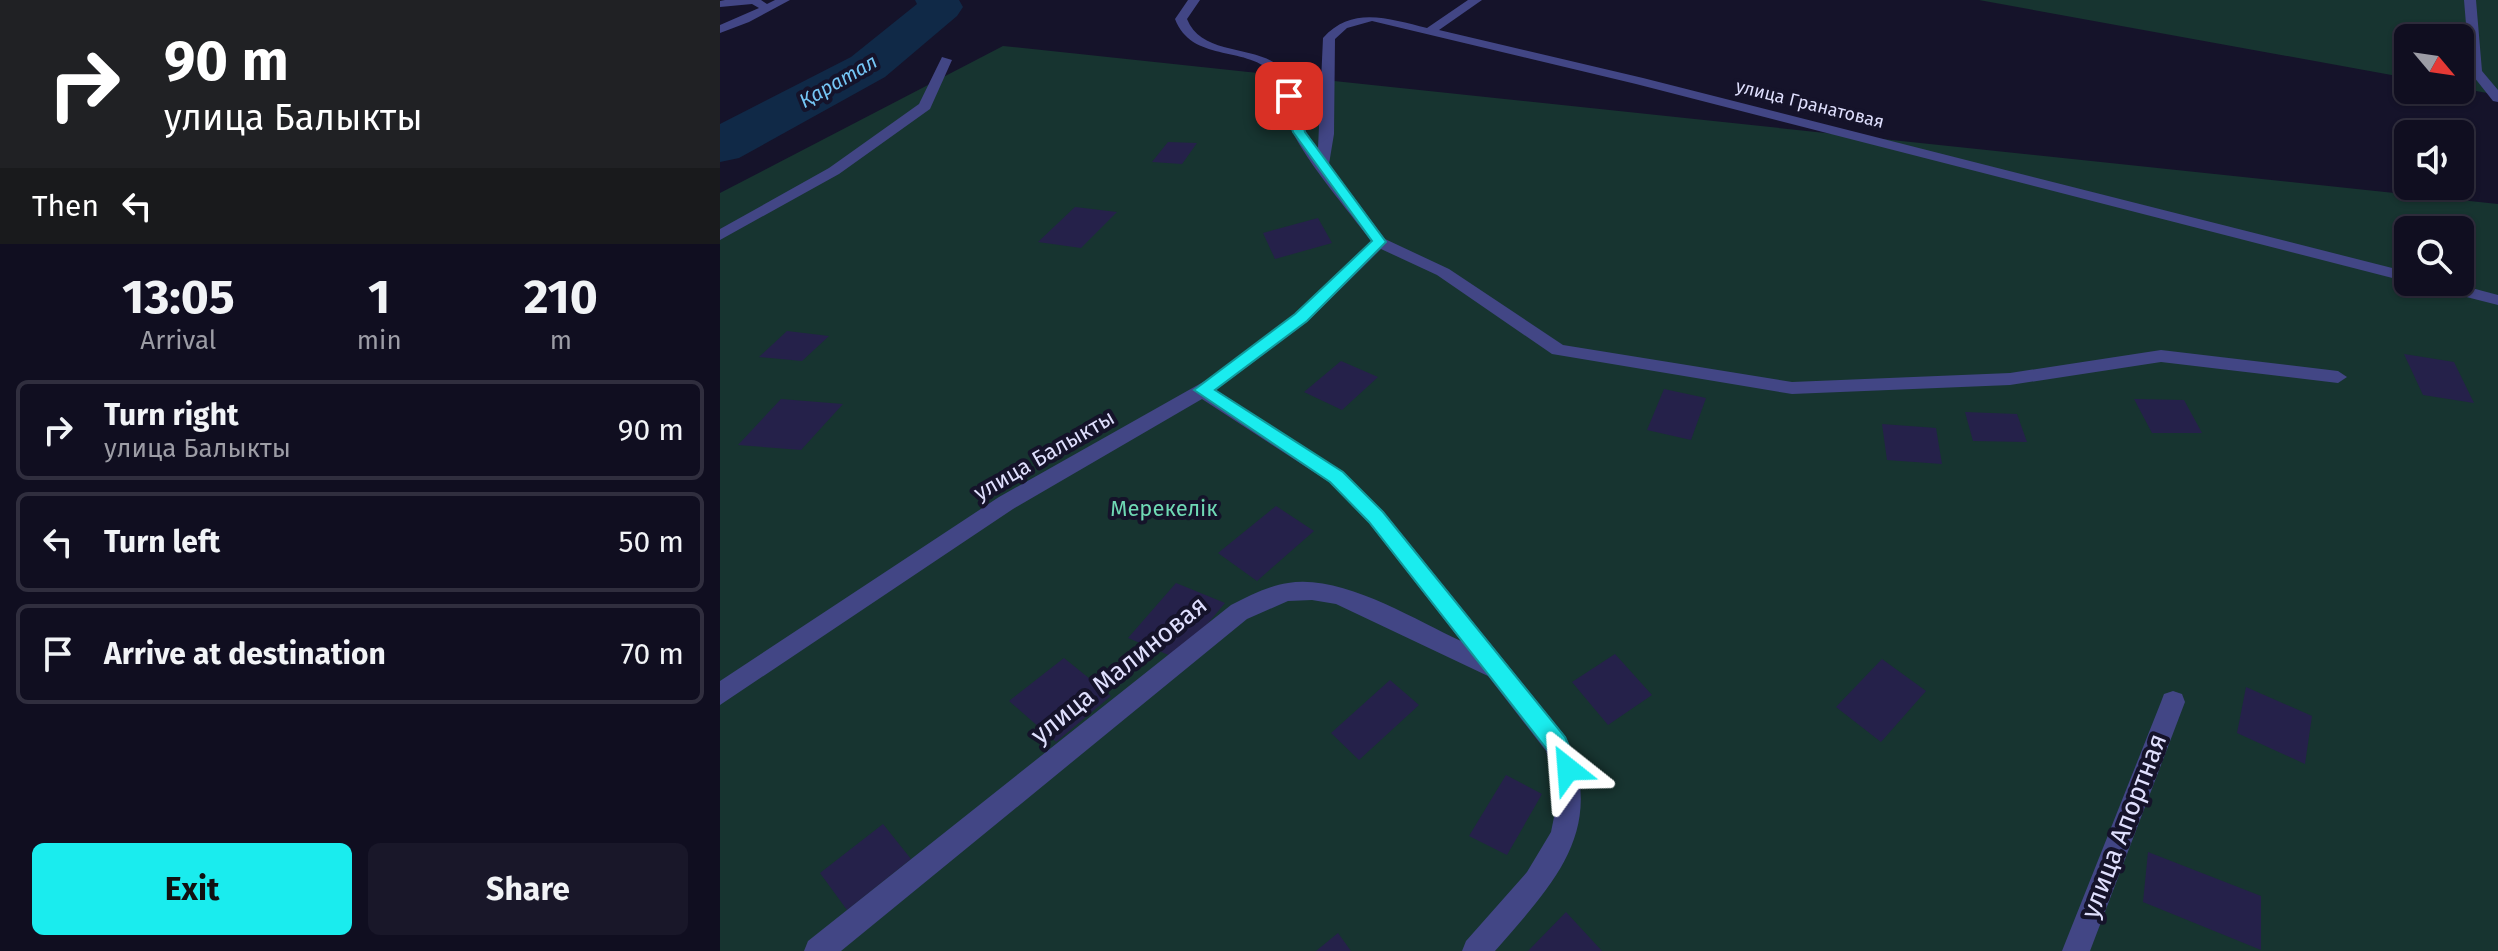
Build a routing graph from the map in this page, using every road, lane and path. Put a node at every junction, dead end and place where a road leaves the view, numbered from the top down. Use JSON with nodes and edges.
{"nodes":[{"id":1,"x":784,"y":0,"type":"edge"},
{"id":2,"x":1194,"y":0,"type":"edge"},
{"id":3,"x":1476,"y":0,"type":"edge"},
{"id":4,"x":2470,"y":0,"type":"edge"},
{"id":5,"x":720,"y":4,"type":"edge"},
{"id":6,"x":767,"y":9,"type":"junction"},
{"id":7,"x":720,"y":29,"type":"edge"},
{"id":8,"x":1430,"y":31,"type":"junction"},
{"id":9,"x":946,"y":60,"type":"dead end"},
{"id":10,"x":2498,"y":98,"type":"edge"},
{"id":11,"x":1322,"y":164,"type":"junction"},
{"id":12,"x":720,"y":235,"type":"edge"},
{"id":13,"x":1379,"y":242,"type":"junction"},
{"id":14,"x":2394,"y":273,"type":"edge"},
{"id":15,"x":2474,"y":294,"type":"edge"},
{"id":16,"x":2498,"y":300,"type":"edge"},
{"id":17,"x":2338,"y":377,"type":"dead end"},
{"id":18,"x":1202,"y":390,"type":"junction"},
{"id":19,"x":1497,"y":669,"type":"junction"},
{"id":20,"x":720,"y":694,"type":"edge"},
{"id":21,"x":2173,"y":702,"type":"dead end"},
{"id":22,"x":818,"y":951,"type":"edge"},
{"id":23,"x":1476,"y":951,"type":"edge"},
{"id":24,"x":2076,"y":951,"type":"edge"}],
"edges":[{"from":1,"to":6,"type":"street"},
{"from":2,"to":11,"type":"street"},
{"from":3,"to":8,"type":"street"},
{"from":4,"to":10,"type":"street"},
{"from":5,"to":6,"type":"street"},
{"from":6,"to":7,"type":"street"},
{"from":8,"to":11,"type":"street","name":"улица Гранатовая"},
{"from":8,"to":14,"type":"street","name":"улица Гранатовая"},
{"from":9,"to":12,"type":"street"},
{"from":11,"to":13,"type":"street"},
{"from":13,"to":17,"type":"street"},
{"from":13,"to":18,"type":"street","name":"улица Балыкты"},
{"from":15,"to":16,"type":"street"},
{"from":18,"to":19,"type":"street"},
{"from":18,"to":20,"type":"street","name":"улица Балыкты"},
{"from":19,"to":22,"type":"street","name":"улица Малиновая"},
{"from":19,"to":23,"type":"street"},
{"from":21,"to":24,"type":"street","name":"улица Апортная"}]}
